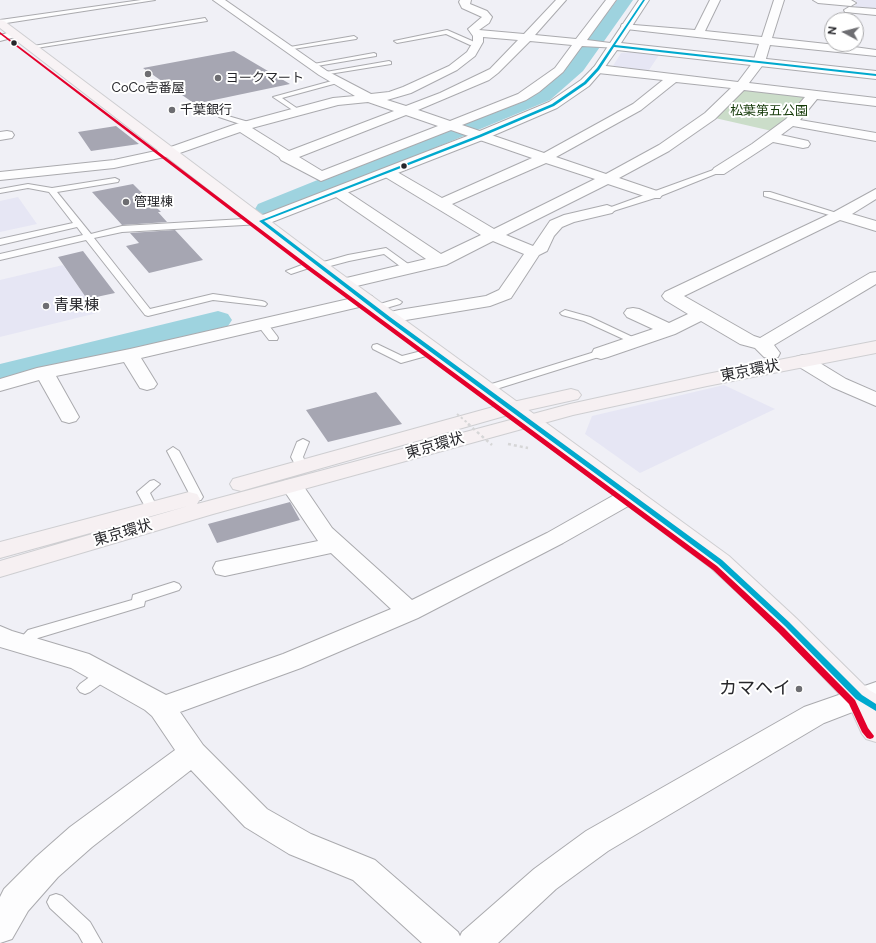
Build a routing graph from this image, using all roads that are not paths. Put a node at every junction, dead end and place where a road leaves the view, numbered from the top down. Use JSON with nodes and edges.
{"nodes":[{"id":1,"x":152,"y":0,"type":"edge"},
{"id":2,"x":218,"y":0,"type":"edge"},
{"id":3,"x":466,"y":0,"type":"edge"},
{"id":4,"x":561,"y":0,"type":"edge"},
{"id":5,"x":612,"y":0,"type":"edge"},
{"id":6,"x":644,"y":0,"type":"edge"},
{"id":7,"x":715,"y":0,"type":"edge"},
{"id":8,"x":780,"y":0,"type":"edge"},
{"id":9,"x":818,"y":0,"type":"edge"},
{"id":10,"x":850,"y":8,"type":"edge"},
{"id":11,"x":876,"y":12,"type":"edge"},
{"id":12,"x":205,"y":20,"type":"dead end"},
{"id":13,"x":0,"y":23,"type":"edge"},
{"id":14,"x":626,"y":26,"type":"junction"},
{"id":15,"x":15,"y":34,"type":"junction"},
{"id":16,"x":698,"y":34,"type":"junction"},
{"id":17,"x":0,"y":38,"type":"edge"},
{"id":18,"x":354,"y":38,"type":"dead end"},
{"id":19,"x":527,"y":38,"type":"junction"},
{"id":20,"x":476,"y":39,"type":"junction"},
{"id":21,"x":397,"y":41,"type":"dead end"},
{"id":22,"x":765,"y":41,"type":"junction"},
{"id":23,"x":581,"y":43,"type":"junction"},
{"id":24,"x":610,"y":46,"type":"junction"},
{"id":25,"x":824,"y":46,"type":"edge"},
{"id":26,"x":30,"y":47,"type":"junction"},
{"id":27,"x":286,"y":48,"type":"junction"},
{"id":28,"x":864,"y":51,"type":"edge"},
{"id":29,"x":876,"y":53,"type":"edge"},
{"id":30,"x":374,"y":55,"type":"dead end"},
{"id":31,"x":759,"y":62,"type":"junction"},
{"id":32,"x":389,"y":64,"type":"dead end"},
{"id":33,"x":311,"y":65,"type":"junction"},
{"id":34,"x":598,"y":69,"type":"junction"},
{"id":35,"x":323,"y":74,"type":"junction"},
{"id":36,"x":876,"y":75,"type":"edge"},
{"id":37,"x":673,"y":78,"type":"junction"},
{"id":38,"x":340,"y":81,"type":"junction"},
{"id":39,"x":741,"y":86,"type":"junction"},
{"id":40,"x":813,"y":95,"type":"junction"},
{"id":41,"x":369,"y":98,"type":"junction"},
{"id":42,"x":876,"y":102,"type":"edge"},
{"id":43,"x":404,"y":110,"type":"junction"},
{"id":44,"x":800,"y":110,"type":"junction"},
{"id":45,"x":299,"y":112,"type":"junction"},
{"id":46,"x":815,"y":113,"type":"dead end"},
{"id":47,"x":221,"y":116,"type":"dead end"},
{"id":48,"x":791,"y":122,"type":"junction"},
{"id":49,"x":245,"y":126,"type":"junction"},
{"id":50,"x":449,"y":126,"type":"junction"},
{"id":51,"x":480,"y":136,"type":"junction"},
{"id":52,"x":769,"y":137,"type":"junction"},
{"id":53,"x":876,"y":138,"type":"edge"},
{"id":54,"x":803,"y":144,"type":"dead end"},
{"id":55,"x":169,"y":152,"type":"junction"},
{"id":56,"x":286,"y":157,"type":"junction"},
{"id":57,"x":544,"y":158,"type":"junction"},
{"id":58,"x":719,"y":171,"type":"joint"},
{"id":59,"x":387,"y":172,"type":"junction"},
{"id":60,"x":1,"y":175,"type":"edge"},
{"id":61,"x":607,"y":179,"type":"junction"},
{"id":62,"x":115,"y":180,"type":"dead end"},
{"id":63,"x":52,"y":190,"type":"junction"},
{"id":64,"x":0,"y":191,"type":"edge"},
{"id":65,"x":338,"y":192,"type":"junction"},
{"id":66,"x":876,"y":193,"type":"edge"},
{"id":67,"x":768,"y":194,"type":"dead end"},
{"id":68,"x":655,"y":195,"type":"junction"},
{"id":69,"x":441,"y":204,"type":"junction"},
{"id":70,"x":607,"y":210,"type":"joint"},
{"id":71,"x":839,"y":215,"type":"junction"},
{"id":72,"x":261,"y":221,"type":"junction"},
{"id":73,"x":79,"y":224,"type":"junction"},
{"id":74,"x":876,"y":226,"type":"edge"},
{"id":75,"x":493,"y":235,"type":"junction"},
{"id":76,"x":89,"y":236,"type":"junction"},
{"id":77,"x":0,"y":242,"type":"edge"},
{"id":78,"x":533,"y":252,"type":"junction"},
{"id":79,"x":0,"y":257,"type":"edge"},
{"id":80,"x":440,"y":261,"type":"junction"},
{"id":81,"x":317,"y":265,"type":"junction"},
{"id":82,"x":408,"y":268,"type":"junction"},
{"id":83,"x":290,"y":271,"type":"dead end"},
{"id":84,"x":876,"y":277,"type":"edge"},
{"id":85,"x":344,"y":284,"type":"junction"},
{"id":86,"x":397,"y":302,"type":"dead end"},
{"id":87,"x":258,"y":304,"type":"dead end"},
{"id":88,"x":377,"y":309,"type":"junction"},
{"id":89,"x":565,"y":312,"type":"dead end"},
{"id":90,"x":633,"y":313,"type":"dead end"},
{"id":91,"x":701,"y":314,"type":"junction"},
{"id":92,"x":669,"y":330,"type":"junction"},
{"id":93,"x":876,"y":334,"type":"edge"},
{"id":94,"x":636,"y":341,"type":"junction"},
{"id":95,"x":377,"y":347,"type":"dead end"},
{"id":96,"x":876,"y":347,"type":"edge"},
{"id":97,"x":766,"y":348,"type":"junction"},
{"id":98,"x":433,"y":350,"type":"junction"},
{"id":99,"x":601,"y":353,"type":"joint"},
{"id":100,"x":130,"y":355,"type":"junction"},
{"id":101,"x":803,"y":361,"type":"junction"},
{"id":102,"x":44,"y":372,"type":"junction"},
{"id":103,"x":147,"y":384,"type":"dead end"},
{"id":104,"x":0,"y":385,"type":"edge"},
{"id":105,"x":486,"y":389,"type":"junction"},
{"id":106,"x":876,"y":400,"type":"edge"},
{"id":107,"x":520,"y":414,"type":"junction"},
{"id":108,"x":69,"y":417,"type":"dead end"},
{"id":109,"x":303,"y":442,"type":"dead end"},
{"id":110,"x":173,"y":451,"type":"dead end"},
{"id":111,"x":297,"y":477,"type":"junction"},
{"id":112,"x":154,"y":484,"type":"dead end"},
{"id":113,"x":631,"y":495,"type":"junction"},
{"id":114,"x":197,"y":496,"type":"junction"},
{"id":115,"x":152,"y":509,"type":"junction"},
{"id":116,"x":334,"y":542,"type":"junction"},
{"id":117,"x":0,"y":550,"type":"edge"},
{"id":118,"x":225,"y":568,"type":"dead end"},
{"id":119,"x":0,"y":569,"type":"edge"},
{"id":120,"x":174,"y":587,"type":"dead end"},
{"id":121,"x":409,"y":612,"type":"junction"},
{"id":122,"x":6,"y":639,"type":"edge"},
{"id":123,"x":870,"y":699,"type":"edge"},
{"id":124,"x":162,"y":708,"type":"junction"},
{"id":125,"x":876,"y":731,"type":"edge"},
{"id":126,"x":193,"y":753,"type":"junction"},
{"id":127,"x":56,"y":902,"type":"dead end"},
{"id":128,"x":0,"y":928,"type":"edge"},
{"id":129,"x":93,"y":943,"type":"edge"},
{"id":130,"x":446,"y":943,"type":"edge"},
{"id":131,"x":474,"y":943,"type":"edge"}],
"edges":[{"from":1,"to":13,"type":"lane"},
{"from":2,"to":27,"type":"street"},
{"from":3,"to":20,"type":"street"},
{"from":4,"to":19,"type":"street"},
{"from":5,"to":23,"type":"street"},
{"from":6,"to":14,"type":"street"},
{"from":7,"to":16,"type":"street"},
{"from":8,"to":22,"type":"street"},
{"from":9,"to":10,"type":"street"},
{"from":10,"to":11,"type":"street"},
{"from":12,"to":26,"type":"lane"},
{"from":13,"to":15,"type":"main road"},
{"from":14,"to":16,"type":"street"},
{"from":14,"to":24,"type":"street"},
{"from":15,"to":17,"type":"street"},
{"from":15,"to":26,"type":"main road"},
{"from":16,"to":22,"type":"street"},
{"from":18,"to":27,"type":"lane"},
{"from":19,"to":20,"type":"street"},
{"from":19,"to":23,"type":"street"},
{"from":19,"to":43,"type":"street"},
{"from":20,"to":21,"type":"lane"},
{"from":20,"to":41,"type":"street"},
{"from":22,"to":25,"type":"street"},
{"from":22,"to":31,"type":"street"},
{"from":23,"to":24,"type":"street"},
{"from":23,"to":50,"type":"street"},
{"from":24,"to":31,"type":"street"},
{"from":24,"to":34,"type":"street"},
{"from":26,"to":55,"type":"main road"},
{"from":27,"to":33,"type":"street"},
{"from":28,"to":29,"type":"street"},
{"from":30,"to":33,"type":"lane"},
{"from":31,"to":36,"type":"street"},
{"from":31,"to":39,"type":"street"},
{"from":32,"to":35,"type":"lane"},
{"from":33,"to":35,"type":"street"},
{"from":34,"to":37,"type":"street"},
{"from":34,"to":51,"type":"street"},
{"from":35,"to":38,"type":"street"},
{"from":37,"to":39,"type":"street"},
{"from":37,"to":57,"type":"street"},
{"from":38,"to":41,"type":"street"},
{"from":38,"to":45,"type":"lane"},
{"from":39,"to":40,"type":"street"},
{"from":39,"to":61,"type":"street"},
{"from":40,"to":42,"type":"street"},
{"from":40,"to":44,"type":"street"},
{"from":41,"to":43,"type":"street"},
{"from":41,"to":45,"type":"street"},
{"from":43,"to":50,"type":"street"},
{"from":43,"to":56,"type":"street"},
{"from":44,"to":46,"type":"street"},
{"from":44,"to":48,"type":"street"},
{"from":45,"to":49,"type":"street"},
{"from":47,"to":49,"type":"lane"},
{"from":48,"to":52,"type":"street"},
{"from":48,"to":53,"type":"street"},
{"from":49,"to":55,"type":"street"},
{"from":49,"to":56,"type":"street"},
{"from":50,"to":51,"type":"street"},
{"from":50,"to":56,"type":"street"},
{"from":51,"to":57,"type":"street"},
{"from":51,"to":59,"type":"street"},
{"from":52,"to":54,"type":"street"},
{"from":52,"to":58,"type":"street"},
{"from":55,"to":60,"type":"street"},
{"from":55,"to":72,"type":"main road"},
{"from":57,"to":61,"type":"street"},
{"from":57,"to":69,"type":"street"},
{"from":58,"to":68,"type":"lane"},
{"from":59,"to":65,"type":"street"},
{"from":59,"to":69,"type":"street"},
{"from":61,"to":68,"type":"street"},
{"from":61,"to":75,"type":"street"},
{"from":62,"to":63,"type":"lane"},
{"from":63,"to":64,"type":"lane"},
{"from":63,"to":73,"type":"lane"},
{"from":65,"to":72,"type":"street"},
{"from":65,"to":80,"type":"street"},
{"from":66,"to":71,"type":"street"},
{"from":67,"to":71,"type":"lane"},
{"from":68,"to":70,"type":"lane"},
{"from":69,"to":75,"type":"street"},
{"from":70,"to":78,"type":"street"},
{"from":71,"to":74,"type":"street"},
{"from":71,"to":91,"type":"street"},
{"from":72,"to":76,"type":"lane"},
{"from":72,"to":81,"type":"main road"},
{"from":73,"to":76,"type":"lane"},
{"from":73,"to":77,"type":"lane"},
{"from":75,"to":78,"type":"street"},
{"from":75,"to":80,"type":"street"},
{"from":76,"to":79,"type":"lane"},
{"from":76,"to":87,"type":"lane"},
{"from":78,"to":88,"type":"street"},
{"from":80,"to":82,"type":"street"},
{"from":81,"to":82,"type":"lane"},
{"from":81,"to":83,"type":"lane"},
{"from":81,"to":85,"type":"main road"},
{"from":82,"to":85,"type":"street"},
{"from":84,"to":97,"type":"street"},
{"from":85,"to":88,"type":"main road"},
{"from":86,"to":88,"type":"lane"},
{"from":88,"to":98,"type":"main road"},
{"from":88,"to":100,"type":"street"},
{"from":89,"to":94,"type":"lane"},
{"from":90,"to":92,"type":"street"},
{"from":91,"to":92,"type":"street"},
{"from":91,"to":97,"type":"street"},
{"from":92,"to":94,"type":"street"},
{"from":93,"to":97,"type":"highway","name":"東京環状"},
{"from":94,"to":99,"type":"street"},
{"from":95,"to":98,"type":"lane"},
{"from":96,"to":101,"type":"highway","name":"東京環状"},
{"from":97,"to":107,"type":"highway","name":"東京環状"},
{"from":98,"to":105,"type":"main road"},
{"from":99,"to":105,"type":"lane"},
{"from":100,"to":102,"type":"street"},
{"from":100,"to":103,"type":"street"},
{"from":101,"to":106,"type":"street"},
{"from":101,"to":107,"type":"highway","name":"東京環状"},
{"from":102,"to":104,"type":"street"},
{"from":102,"to":108,"type":"street"},
{"from":105,"to":107,"type":"main road"},
{"from":107,"to":111,"type":"highway","name":"東京環状"},
{"from":107,"to":113,"type":"main road"},
{"from":109,"to":111,"type":"lane"},
{"from":110,"to":114,"type":"lane"},
{"from":111,"to":114,"type":"highway","name":"東京環状"},
{"from":111,"to":116,"type":"street"},
{"from":111,"to":119,"type":"highway","name":"東京環状"},
{"from":112,"to":115,"type":"lane"},
{"from":113,"to":121,"type":"street"},
{"from":113,"to":123,"type":"main road"},
{"from":114,"to":115,"type":"highway","name":"東京環状"},
{"from":115,"to":117,"type":"highway","name":"東京環状"},
{"from":116,"to":118,"type":"street"},
{"from":116,"to":121,"type":"street"},
{"from":120,"to":122,"type":"lane"},
{"from":121,"to":124,"type":"street"},
{"from":122,"to":124,"type":"street"},
{"from":123,"to":125,"type":"main road"},
{"from":123,"to":131,"type":"street"},
{"from":124,"to":126,"type":"street"},
{"from":126,"to":128,"type":"street"},
{"from":126,"to":130,"type":"street"},
{"from":127,"to":129,"type":"lane"}]}
